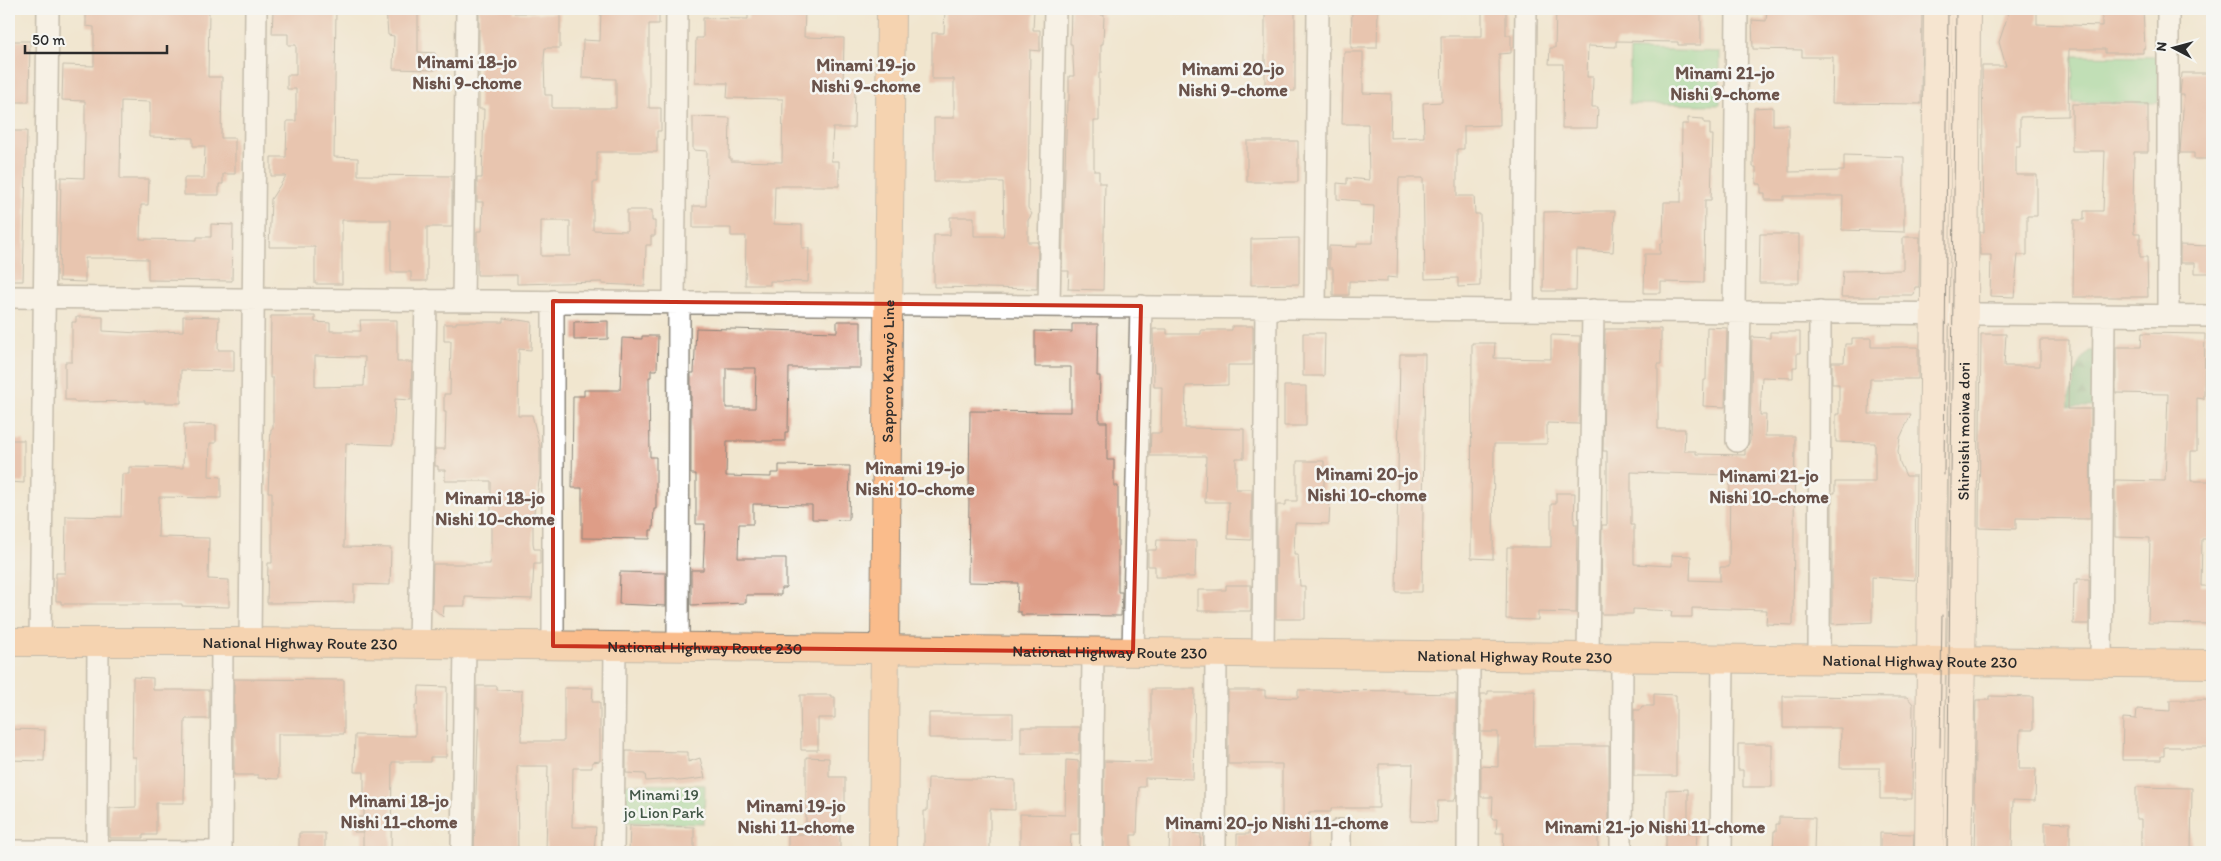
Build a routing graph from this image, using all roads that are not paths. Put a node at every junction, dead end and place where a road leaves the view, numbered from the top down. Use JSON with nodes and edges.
{"nodes":[{"id":1,"x":48,"y":9,"type":"edge"},
{"id":2,"x":256,"y":9,"type":"edge"},
{"id":3,"x":467,"y":9,"type":"edge"},
{"id":4,"x":678,"y":9,"type":"edge"},
{"id":5,"x":891,"y":9,"type":"edge"},
{"id":6,"x":1055,"y":9,"type":"edge"},
{"id":7,"x":1318,"y":9,"type":"edge"},
{"id":8,"x":1526,"y":9,"type":"edge"},
{"id":9,"x":1737,"y":9,"type":"edge"},
{"id":10,"x":1938,"y":9,"type":"edge"},
{"id":11,"x":1966,"y":9,"type":"edge"},
{"id":12,"x":2168,"y":9,"type":"edge"},
{"id":13,"x":9,"y":296,"type":"edge"},
{"id":14,"x":43,"y":297,"type":"junction"},
{"id":15,"x":253,"y":298,"type":"junction"},
{"id":16,"x":426,"y":300,"type":"junction"},
{"id":17,"x":463,"y":300,"type":"junction"},
{"id":18,"x":553,"y":301,"type":"junction"},
{"id":19,"x":677,"y":302,"type":"junction"},
{"id":20,"x":889,"y":304,"type":"junction"},
{"id":21,"x":1049,"y":306,"type":"junction"},
{"id":22,"x":1141,"y":306,"type":"junction"},
{"id":23,"x":1266,"y":308,"type":"junction"},
{"id":24,"x":1315,"y":308,"type":"junction"},
{"id":25,"x":1522,"y":310,"type":"junction"},
{"id":26,"x":1593,"y":310,"type":"junction"},
{"id":27,"x":1737,"y":312,"type":"junction"},
{"id":28,"x":1820,"y":312,"type":"junction"},
{"id":29,"x":1935,"y":313,"type":"junction"},
{"id":30,"x":1963,"y":314,"type":"junction"},
{"id":31,"x":2104,"y":315,"type":"junction"},
{"id":32,"x":2168,"y":315,"type":"junction"},
{"id":33,"x":2212,"y":316,"type":"edge"},
{"id":34,"x":1737,"y":441,"type":"dead end"},
{"id":35,"x":9,"y":642,"type":"edge"},
{"id":36,"x":40,"y":642,"type":"junction"},
{"id":37,"x":98,"y":642,"type":"junction"},
{"id":38,"x":222,"y":642,"type":"junction"},
{"id":39,"x":250,"y":642,"type":"junction"},
{"id":40,"x":418,"y":645,"type":"junction"},
{"id":41,"x":465,"y":646,"type":"junction"},
{"id":42,"x":553,"y":646,"type":"junction"},
{"id":43,"x":615,"y":647,"type":"junction"},
{"id":44,"x":678,"y":648,"type":"junction"},
{"id":45,"x":886,"y":650,"type":"junction"},
{"id":46,"x":1093,"y":652,"type":"junction"},
{"id":47,"x":1134,"y":652,"type":"junction"},
{"id":48,"x":1216,"y":653,"type":"junction"},
{"id":49,"x":1263,"y":654,"type":"junction"},
{"id":50,"x":1469,"y":656,"type":"junction"},
{"id":51,"x":1588,"y":657,"type":"junction"},
{"id":52,"x":1622,"y":657,"type":"junction"},
{"id":53,"x":1724,"y":659,"type":"junction"},
{"id":54,"x":1818,"y":660,"type":"junction"},
{"id":55,"x":1931,"y":661,"type":"junction"},
{"id":56,"x":1960,"y":662,"type":"junction"},
{"id":57,"x":2102,"y":663,"type":"junction"},
{"id":58,"x":2212,"y":664,"type":"edge"},
{"id":59,"x":1340,"y":830,"type":"dead end"},
{"id":60,"x":9,"y":851,"type":"edge"},
{"id":61,"x":97,"y":852,"type":"edge"},
{"id":62,"x":462,"y":852,"type":"edge"},
{"id":63,"x":613,"y":852,"type":"edge"},
{"id":64,"x":883,"y":852,"type":"edge"},
{"id":65,"x":1091,"y":852,"type":"edge"},
{"id":66,"x":1215,"y":852,"type":"edge"},
{"id":67,"x":1340,"y":852,"type":"edge"},
{"id":68,"x":1468,"y":852,"type":"edge"},
{"id":69,"x":1621,"y":852,"type":"edge"},
{"id":70,"x":1721,"y":852,"type":"edge"},
{"id":71,"x":1929,"y":852,"type":"edge"},
{"id":72,"x":1957,"y":852,"type":"edge"}],
"edges":[{"from":1,"to":14,"type":"street"},
{"from":2,"to":15,"type":"street"},
{"from":3,"to":17,"type":"street"},
{"from":4,"to":19,"type":"street"},
{"from":5,"to":20,"type":"main road","name":"Sapporo Kanzyō Line"},
{"from":6,"to":21,"type":"street"},
{"from":7,"to":24,"type":"street"},
{"from":8,"to":25,"type":"street"},
{"from":9,"to":27,"type":"street"},
{"from":10,"to":29,"type":"main road","name":"Shiroishi moiwa dori"},
{"from":11,"to":30,"type":"main road","name":"Shiroishi moiwa dori"},
{"from":12,"to":32,"type":"street"},
{"from":13,"to":14,"type":"street"},
{"from":14,"to":15,"type":"street"},
{"from":14,"to":36,"type":"street"},
{"from":15,"to":16,"type":"street"},
{"from":15,"to":39,"type":"street"},
{"from":16,"to":17,"type":"street"},
{"from":16,"to":40,"type":"street"},
{"from":17,"to":18,"type":"street"},
{"from":18,"to":19,"type":"street"},
{"from":18,"to":42,"type":"street"},
{"from":19,"to":20,"type":"street"},
{"from":19,"to":44,"type":"street"},
{"from":20,"to":21,"type":"street"},
{"from":20,"to":45,"type":"main road","name":"Sapporo Kanzyō Line"},
{"from":21,"to":22,"type":"street"},
{"from":22,"to":23,"type":"street"},
{"from":22,"to":47,"type":"street"},
{"from":23,"to":24,"type":"street"},
{"from":23,"to":49,"type":"street"},
{"from":24,"to":25,"type":"street"},
{"from":25,"to":26,"type":"street"},
{"from":26,"to":27,"type":"street"},
{"from":26,"to":51,"type":"street"},
{"from":27,"to":28,"type":"street"},
{"from":27,"to":34,"type":"street"},
{"from":28,"to":29,"type":"street"},
{"from":28,"to":54,"type":"street"},
{"from":29,"to":30,"type":"street"},
{"from":29,"to":55,"type":"main road","name":"Shiroishi moiwa dori"},
{"from":30,"to":31,"type":"street"},
{"from":30,"to":56,"type":"main road","name":"Shiroishi moiwa dori"},
{"from":31,"to":32,"type":"street"},
{"from":31,"to":57,"type":"street"},
{"from":32,"to":33,"type":"street"},
{"from":35,"to":36,"type":"main road","name":"National Highway Route 230"},
{"from":36,"to":37,"type":"main road","name":"National Highway Route 230"},
{"from":37,"to":38,"type":"main road","name":"National Highway Route 230"},
{"from":37,"to":61,"type":"street"},
{"from":38,"to":39,"type":"main road","name":"National Highway Route 230"},
{"from":38,"to":61,"type":"street"},
{"from":39,"to":40,"type":"main road","name":"National Highway Route 230"},
{"from":40,"to":41,"type":"main road","name":"National Highway Route 230"},
{"from":41,"to":42,"type":"main road","name":"National Highway Route 230"},
{"from":41,"to":62,"type":"street"},
{"from":42,"to":43,"type":"main road","name":"National Highway Route 230"},
{"from":43,"to":44,"type":"main road","name":"National Highway Route 230"},
{"from":43,"to":63,"type":"street"},
{"from":44,"to":45,"type":"main road","name":"National Highway Route 230"},
{"from":45,"to":46,"type":"main road","name":"National Highway Route 230"},
{"from":45,"to":64,"type":"main road","name":"Sapporo Kanzyō Line"},
{"from":46,"to":47,"type":"main road","name":"National Highway Route 230"},
{"from":46,"to":65,"type":"street"},
{"from":47,"to":48,"type":"main road","name":"National Highway Route 230"},
{"from":48,"to":49,"type":"main road","name":"National Highway Route 230"},
{"from":48,"to":66,"type":"street"},
{"from":49,"to":50,"type":"main road","name":"National Highway Route 230"},
{"from":50,"to":51,"type":"main road","name":"National Highway Route 230"},
{"from":50,"to":68,"type":"street"},
{"from":51,"to":52,"type":"main road","name":"National Highway Route 230"},
{"from":52,"to":53,"type":"main road","name":"National Highway Route 230"},
{"from":52,"to":69,"type":"street"},
{"from":53,"to":54,"type":"main road","name":"National Highway Route 230"},
{"from":53,"to":70,"type":"street"},
{"from":54,"to":55,"type":"main road","name":"National Highway Route 230"},
{"from":55,"to":56,"type":"main road","name":"National Highway Route 230"},
{"from":55,"to":71,"type":"main road","name":"Shiroishi moiwa dori"},
{"from":56,"to":57,"type":"main road","name":"National Highway Route 230"},
{"from":56,"to":72,"type":"main road","name":"Shiroishi moiwa dori"},
{"from":57,"to":58,"type":"main road","name":"National Highway Route 230"},
{"from":59,"to":67,"type":"street"},
{"from":60,"to":61,"type":"street"}]}
